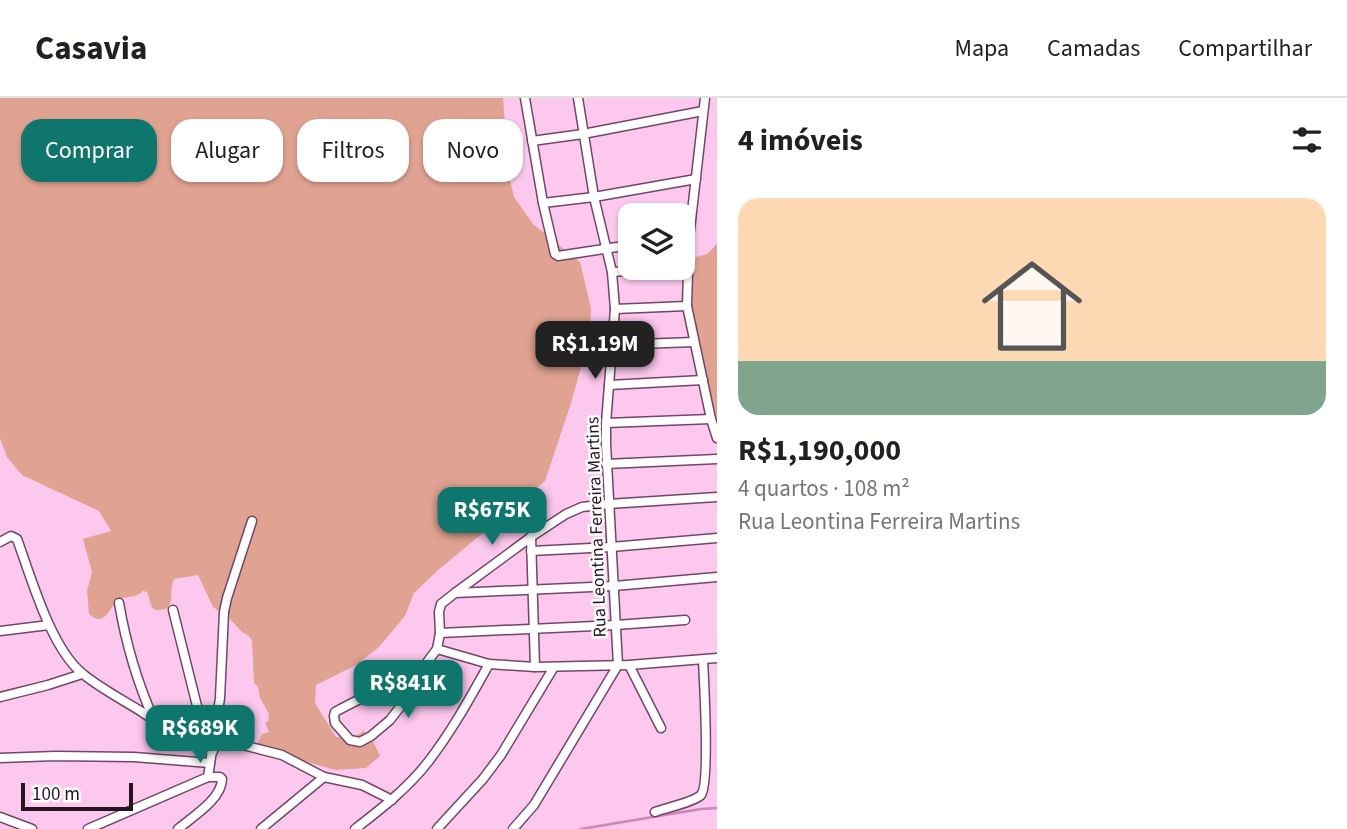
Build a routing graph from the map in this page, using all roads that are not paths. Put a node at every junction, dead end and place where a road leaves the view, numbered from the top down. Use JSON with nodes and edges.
{"nodes":[{"id":1,"x":525,"y":98,"type":"edge"},
{"id":2,"x":578,"y":98,"type":"edge"},
{"id":3,"x":705,"y":98,"type":"edge"},
{"id":4,"x":703,"y":111,"type":"junction"},
{"id":5,"x":583,"y":134,"type":"junction"},
{"id":6,"x":532,"y":141,"type":"junction"},
{"id":7,"x":696,"y":179,"type":"junction"},
{"id":8,"x":594,"y":197,"type":"junction"},
{"id":9,"x":543,"y":203,"type":"junction"},
{"id":10,"x":692,"y":203,"type":"edge"},
{"id":11,"x":618,"y":246,"type":"edge"},
{"id":12,"x":606,"y":248,"type":"junction"},
{"id":13,"x":612,"y":272,"type":"junction"},
{"id":14,"x":618,"y":272,"type":"edge"},
{"id":15,"x":688,"y":280,"type":"edge"},
{"id":16,"x":687,"y":306,"type":"junction"},
{"id":17,"x":615,"y":309,"type":"junction"},
{"id":18,"x":694,"y":342,"type":"junction"},
{"id":19,"x":612,"y":345,"type":"junction"},
{"id":20,"x":703,"y":380,"type":"junction"},
{"id":21,"x":609,"y":385,"type":"junction"},
{"id":22,"x":711,"y":419,"type":"junction"},
{"id":23,"x":606,"y":423,"type":"junction"},
{"id":24,"x":717,"y":438,"type":"edge"},
{"id":25,"x":717,"y":459,"type":"edge"},
{"id":26,"x":607,"y":464,"type":"junction"},
{"id":27,"x":717,"y":497,"type":"edge"},
{"id":28,"x":608,"y":504,"type":"junction"},
{"id":29,"x":252,"y":521,"type":"dead end"},
{"id":30,"x":531,"y":537,"type":"junction"},
{"id":31,"x":717,"y":538,"type":"edge"},
{"id":32,"x":0,"y":541,"type":"edge"},
{"id":33,"x":611,"y":547,"type":"junction"},
{"id":34,"x":531,"y":551,"type":"junction"},
{"id":35,"x":717,"y":577,"type":"edge"},
{"id":36,"x":614,"y":586,"type":"junction"},
{"id":37,"x":534,"y":591,"type":"junction"},
{"id":38,"x":455,"y":593,"type":"junction"},
{"id":39,"x":119,"y":603,"type":"dead end"},
{"id":40,"x":173,"y":610,"type":"dead end"},
{"id":41,"x":685,"y":620,"type":"dead end"},
{"id":42,"x":49,"y":625,"type":"junction"},
{"id":43,"x":616,"y":625,"type":"junction"},
{"id":44,"x":534,"y":629,"type":"junction"},
{"id":45,"x":0,"y":631,"type":"edge"},
{"id":46,"x":440,"y":632,"type":"junction"},
{"id":47,"x":437,"y":649,"type":"junction"},
{"id":48,"x":717,"y":658,"type":"edge"},
{"id":49,"x":703,"y":660,"type":"junction"},
{"id":50,"x":489,"y":664,"type":"junction"},
{"id":51,"x":618,"y":665,"type":"junction"},
{"id":52,"x":629,"y":665,"type":"junction"},
{"id":53,"x":535,"y":667,"type":"junction"},
{"id":54,"x":554,"y":667,"type":"junction"},
{"id":55,"x":82,"y":674,"type":"junction"},
{"id":56,"x":414,"y":681,"type":"junction"},
{"id":57,"x":0,"y":697,"type":"edge"},
{"id":58,"x":717,"y":700,"type":"edge"},
{"id":59,"x":705,"y":701,"type":"junction"},
{"id":60,"x":153,"y":720,"type":"junction"},
{"id":61,"x":661,"y":728,"type":"dead end"},
{"id":62,"x":717,"y":737,"type":"edge"},
{"id":63,"x":215,"y":738,"type":"junction"},
{"id":64,"x":706,"y":738,"type":"junction"},
{"id":65,"x":213,"y":751,"type":"junction"},
{"id":66,"x":0,"y":758,"type":"edge"},
{"id":67,"x":210,"y":763,"type":"junction"},
{"id":68,"x":717,"y":775,"type":"edge"},
{"id":69,"x":324,"y":776,"type":"junction"},
{"id":70,"x":705,"y":776,"type":"junction"},
{"id":71,"x":208,"y":777,"type":"junction"},
{"id":72,"x":392,"y":800,"type":"junction"},
{"id":73,"x":655,"y":812,"type":"dead end"},
{"id":74,"x":0,"y":817,"type":"edge"},
{"id":75,"x":32,"y":829,"type":"edge"},
{"id":76,"x":88,"y":829,"type":"edge"},
{"id":77,"x":178,"y":829,"type":"edge"},
{"id":78,"x":261,"y":829,"type":"edge"},
{"id":79,"x":355,"y":829,"type":"edge"},
{"id":80,"x":437,"y":829,"type":"edge"},
{"id":81,"x":513,"y":829,"type":"edge"}],
"edges":[{"from":1,"to":6,"type":"street"},
{"from":2,"to":5,"type":"street","name":"Rua Leontina Ferreira Martins"},
{"from":3,"to":4,"type":"street"},
{"from":4,"to":5,"type":"street"},
{"from":4,"to":7,"type":"street"},
{"from":5,"to":6,"type":"street"},
{"from":5,"to":8,"type":"street","name":"Rua Leontina Ferreira Martins"},
{"from":6,"to":9,"type":"street"},
{"from":7,"to":8,"type":"street"},
{"from":7,"to":10,"type":"street"},
{"from":8,"to":9,"type":"street"},
{"from":8,"to":12,"type":"street","name":"Rua Leontina Ferreira Martins"},
{"from":9,"to":12,"type":"street"},
{"from":11,"to":12,"type":"street"},
{"from":12,"to":13,"type":"street","name":"Rua Leontina Ferreira Martins"},
{"from":13,"to":14,"type":"street"},
{"from":13,"to":17,"type":"street","name":"Rua Leontina Ferreira Martins"},
{"from":15,"to":16,"type":"street"},
{"from":16,"to":17,"type":"street"},
{"from":16,"to":18,"type":"street"},
{"from":17,"to":19,"type":"street","name":"Rua Leontina Ferreira Martins"},
{"from":18,"to":19,"type":"street"},
{"from":18,"to":20,"type":"street"},
{"from":19,"to":21,"type":"street","name":"Rua Leontina Ferreira Martins"},
{"from":20,"to":21,"type":"street"},
{"from":20,"to":22,"type":"street"},
{"from":21,"to":23,"type":"street","name":"Rua Leontina Ferreira Martins"},
{"from":22,"to":23,"type":"street"},
{"from":22,"to":24,"type":"street"},
{"from":23,"to":26,"type":"street","name":"Rua Leontina Ferreira Martins"},
{"from":25,"to":26,"type":"street"},
{"from":26,"to":28,"type":"street","name":"Rua Leontina Ferreira Martins"},
{"from":27,"to":28,"type":"street"},
{"from":28,"to":30,"type":"street"},
{"from":28,"to":33,"type":"street","name":"Rua Leontina Ferreira Martins"},
{"from":29,"to":63,"type":"street"},
{"from":30,"to":34,"type":"street"},
{"from":30,"to":38,"type":"street"},
{"from":31,"to":33,"type":"street"},
{"from":32,"to":42,"type":"street"},
{"from":33,"to":34,"type":"street"},
{"from":33,"to":36,"type":"street","name":"Rua Leontina Ferreira Martins"},
{"from":34,"to":37,"type":"street"},
{"from":35,"to":36,"type":"street"},
{"from":36,"to":37,"type":"street"},
{"from":36,"to":43,"type":"street","name":"Rua Leontina Ferreira Martins"},
{"from":37,"to":38,"type":"street"},
{"from":37,"to":44,"type":"street"},
{"from":38,"to":46,"type":"street"},
{"from":39,"to":60,"type":"street"},
{"from":40,"to":63,"type":"street"},
{"from":41,"to":43,"type":"street"},
{"from":42,"to":45,"type":"street"},
{"from":42,"to":55,"type":"street"},
{"from":43,"to":44,"type":"street"},
{"from":43,"to":51,"type":"street","name":"Rua Leontina Ferreira Martins"},
{"from":44,"to":46,"type":"street"},
{"from":44,"to":53,"type":"street"},
{"from":46,"to":47,"type":"street"},
{"from":47,"to":50,"type":"street"},
{"from":47,"to":56,"type":"street"},
{"from":48,"to":49,"type":"street"},
{"from":49,"to":52,"type":"street"},
{"from":49,"to":59,"type":"street"},
{"from":50,"to":53,"type":"street"},
{"from":50,"to":72,"type":"street"},
{"from":51,"to":52,"type":"street"},
{"from":51,"to":54,"type":"street"},
{"from":51,"to":81,"type":"street"},
{"from":52,"to":61,"type":"street"},
{"from":53,"to":54,"type":"street"},
{"from":54,"to":80,"type":"street"},
{"from":55,"to":57,"type":"street"},
{"from":55,"to":60,"type":"street"},
{"from":56,"to":56,"type":"street"},
{"from":58,"to":59,"type":"street"},
{"from":59,"to":64,"type":"street"},
{"from":60,"to":65,"type":"street"},
{"from":62,"to":64,"type":"street"},
{"from":63,"to":65,"type":"street"},
{"from":63,"to":69,"type":"street"},
{"from":64,"to":70,"type":"street"},
{"from":65,"to":67,"type":"street"},
{"from":66,"to":67,"type":"street"},
{"from":67,"to":71,"type":"street"},
{"from":68,"to":70,"type":"street"},
{"from":69,"to":72,"type":"street"},
{"from":69,"to":78,"type":"street"},
{"from":70,"to":73,"type":"street"},
{"from":71,"to":76,"type":"street"},
{"from":71,"to":77,"type":"street"},
{"from":72,"to":79,"type":"street"},
{"from":74,"to":75,"type":"street"}]}
